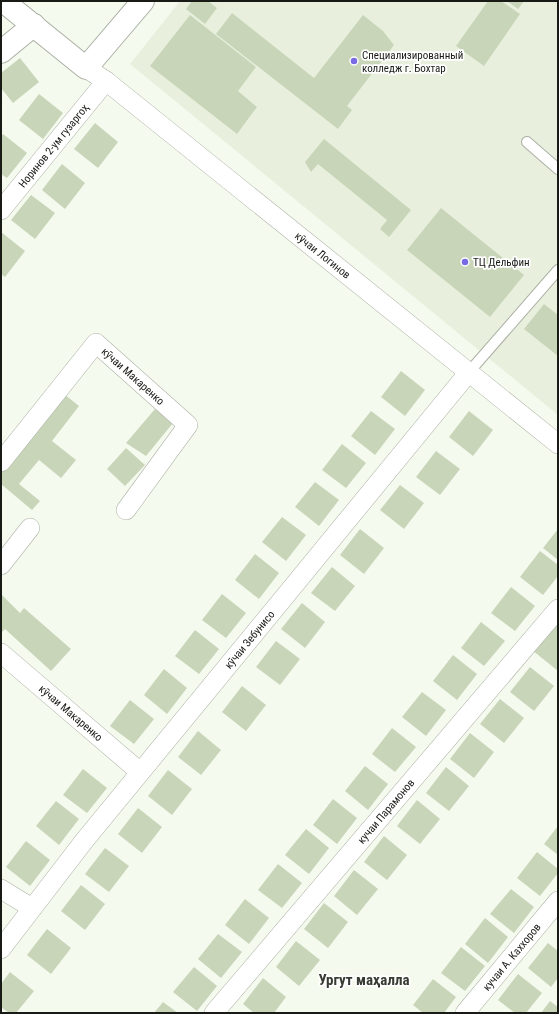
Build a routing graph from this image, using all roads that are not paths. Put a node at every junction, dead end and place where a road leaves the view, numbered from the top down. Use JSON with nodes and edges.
{"nodes":[{"id":1,"x":4,"y":1,"type":"edge"},
{"id":2,"x":143,"y":1,"type":"edge"},
{"id":3,"x":34,"y":25,"type":"junction"},
{"id":4,"x":1,"y":52,"type":"edge"},
{"id":5,"x":86,"y":68,"type":"junction"},
{"id":6,"x":106,"y":81,"type":"junction"},
{"id":7,"x":527,"y":142,"type":"dead end"},
{"id":8,"x":558,"y":169,"type":"edge"},
{"id":9,"x":1,"y":210,"type":"edge"},
{"id":10,"x":558,"y":270,"type":"edge"},
{"id":11,"x":469,"y":372,"type":"junction"},
{"id":12,"x":558,"y":444,"type":"edge"},
{"id":13,"x":1,"y":462,"type":"edge"},
{"id":14,"x":126,"y":510,"type":"dead end"},
{"id":15,"x":30,"y":528,"type":"dead end"},
{"id":16,"x":1,"y":565,"type":"edge"},
{"id":17,"x":558,"y":609,"type":"edge"},
{"id":18,"x":1,"y":653,"type":"edge"},
{"id":19,"x":140,"y":772,"type":"junction"},
{"id":20,"x":1,"y":889,"type":"edge"},
{"id":21,"x":558,"y":901,"type":"edge"},
{"id":22,"x":32,"y":908,"type":"junction"},
{"id":23,"x":1,"y":949,"type":"edge"},
{"id":24,"x":472,"y":1011,"type":"edge"},
{"id":25,"x":214,"y":1013,"type":"edge"}],
"edges":[{"from":1,"to":3,"type":"street"},
{"from":2,"to":5,"type":"street"},
{"from":3,"to":4,"type":"street"},
{"from":3,"to":5,"type":"street"},
{"from":5,"to":6,"type":"street","name":"кӯчаи Логинов"},
{"from":6,"to":9,"type":"street","name":"Норинов 2-ум гузаргоҳ"},
{"from":6,"to":11,"type":"street","name":"кӯчаи Логинов"},
{"from":7,"to":8,"type":"lane"},
{"from":10,"to":11,"type":"lane"},
{"from":11,"to":12,"type":"street","name":"кӯчаи Логинов"},
{"from":11,"to":19,"type":"street","name":"кӯчаи Зебунисо"},
{"from":13,"to":14,"type":"street","name":"кӯчаи Макаренко"},
{"from":15,"to":16,"type":"street"},
{"from":17,"to":25,"type":"street","name":"кучаи Парамонов"},
{"from":18,"to":19,"type":"street","name":"кӯчаи Макаренко"},
{"from":19,"to":22,"type":"street","name":"кӯчаи Зебунисо"},
{"from":20,"to":22,"type":"street"},
{"from":21,"to":24,"type":"street","name":"кучаи А. Каххоров"},
{"from":22,"to":23,"type":"street","name":"кӯчаи Зебунисо"}]}
